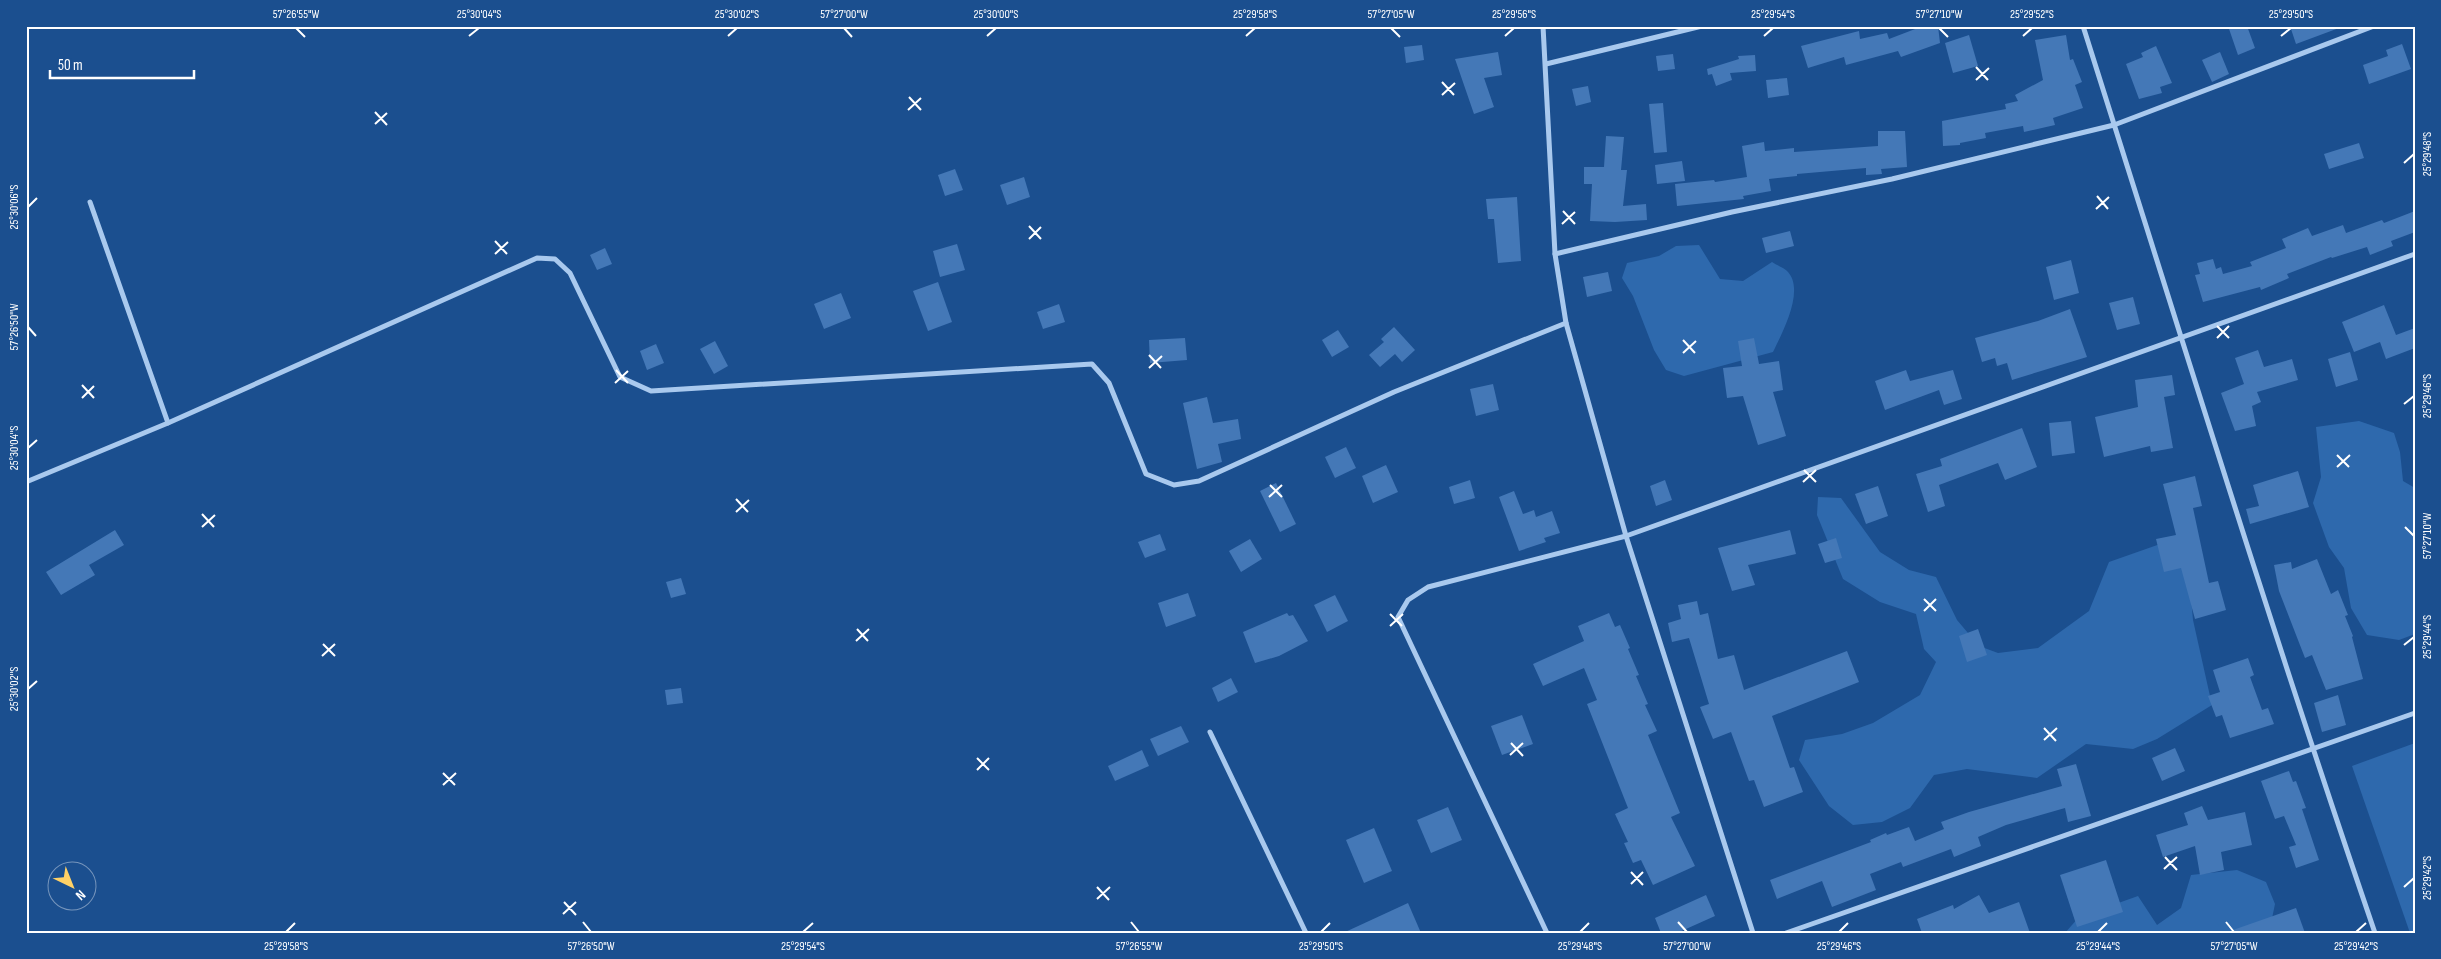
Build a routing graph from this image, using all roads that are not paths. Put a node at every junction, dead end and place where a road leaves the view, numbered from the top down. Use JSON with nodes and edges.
{"nodes":[{"id":1,"x":1543,"y":26,"type":"edge"},
{"id":2,"x":1702,"y":26,"type":"edge"},
{"id":3,"x":2083,"y":26,"type":"edge"},
{"id":4,"x":2374,"y":26,"type":"edge"},
{"id":5,"x":1546,"y":64,"type":"junction"},
{"id":6,"x":2114,"y":125,"type":"junction"},
{"id":7,"x":90,"y":202,"type":"dead end"},
{"id":8,"x":1555,"y":254,"type":"junction"},
{"id":9,"x":2415,"y":254,"type":"edge"},
{"id":10,"x":1566,"y":323,"type":"junction"},
{"id":11,"x":2179,"y":336,"type":"junction"},
{"id":12,"x":168,"y":423,"type":"junction"},
{"id":13,"x":26,"y":482,"type":"edge"},
{"id":14,"x":1626,"y":536,"type":"junction"},
{"id":15,"x":2415,"y":713,"type":"edge"},
{"id":16,"x":1210,"y":732,"type":"dead end"},
{"id":17,"x":2312,"y":749,"type":"junction"},
{"id":18,"x":1306,"y":933,"type":"edge"},
{"id":19,"x":1547,"y":933,"type":"edge"},
{"id":20,"x":1753,"y":933,"type":"edge"},
{"id":21,"x":1786,"y":933,"type":"edge"},
{"id":22,"x":2375,"y":933,"type":"edge"}],
"edges":[{"from":1,"to":5,"type":"street"},
{"from":2,"to":5,"type":"street"},
{"from":3,"to":6,"type":"street"},
{"from":4,"to":6,"type":"street"},
{"from":5,"to":8,"type":"street"},
{"from":6,"to":8,"type":"street"},
{"from":6,"to":11,"type":"street"},
{"from":7,"to":12,"type":"street"},
{"from":8,"to":10,"type":"street"},
{"from":9,"to":11,"type":"street"},
{"from":10,"to":12,"type":"street"},
{"from":10,"to":14,"type":"street"},
{"from":11,"to":14,"type":"street"},
{"from":11,"to":17,"type":"street"},
{"from":12,"to":13,"type":"street"},
{"from":14,"to":19,"type":"street"},
{"from":14,"to":20,"type":"street"},
{"from":15,"to":17,"type":"street"},
{"from":16,"to":18,"type":"street"},
{"from":17,"to":21,"type":"street"},
{"from":17,"to":22,"type":"street"}]}
